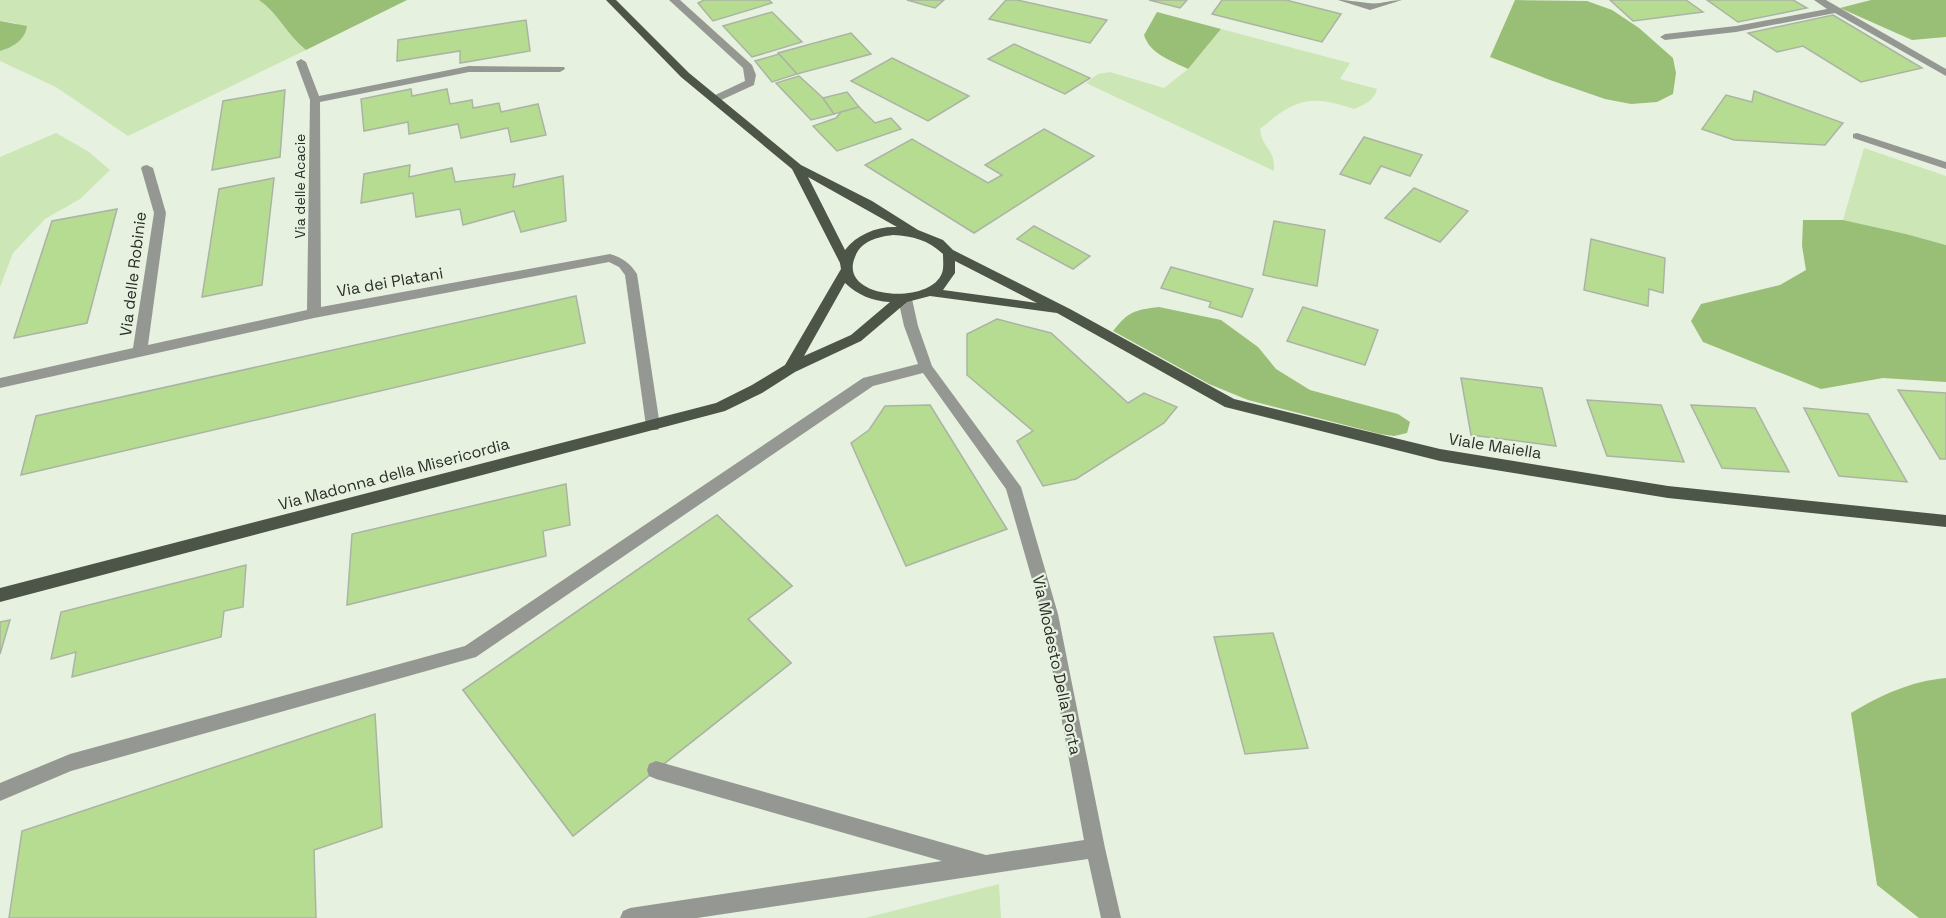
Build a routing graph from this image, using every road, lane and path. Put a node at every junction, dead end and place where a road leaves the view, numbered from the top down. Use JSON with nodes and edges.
{"nodes":[{"id":1,"x":611,"y":0,"type":"edge"},
{"id":2,"x":674,"y":0,"type":"edge"},
{"id":3,"x":1343,"y":0,"type":"edge"},
{"id":4,"x":1397,"y":0,"type":"edge"},
{"id":5,"x":1821,"y":0,"type":"edge"},
{"id":6,"x":1836,"y":10,"type":"junction"},
{"id":7,"x":1665,"y":37,"type":"dead end"},
{"id":8,"x":301,"y":62,"type":"dead end"},
{"id":9,"x":560,"y":69,"type":"dead end"},
{"id":10,"x":1946,"y":72,"type":"edge"},
{"id":11,"x":715,"y":99,"type":"junction"},
{"id":12,"x":315,"y":100,"type":"junction"},
{"id":13,"x":1857,"y":136,"type":"dead end"},
{"id":14,"x":1946,"y":166,"type":"edge"},
{"id":15,"x":797,"y":167,"type":"junction"},
{"id":16,"x":147,"y":168,"type":"dead end"},
{"id":17,"x":912,"y":231,"type":"junction"},
{"id":18,"x":949,"y":253,"type":"junction"},
{"id":19,"x":846,"y":267,"type":"junction"},
{"id":20,"x":929,"y":292,"type":"junction"},
{"id":21,"x":904,"y":299,"type":"junction"},
{"id":22,"x":1065,"y":312,"type":"junction"},
{"id":23,"x":314,"y":313,"type":"junction"},
{"id":24,"x":140,"y":350,"type":"junction"},
{"id":25,"x":926,"y":367,"type":"junction"},
{"id":26,"x":790,"y":368,"type":"junction"},
{"id":27,"x":0,"y":383,"type":"edge"},
{"id":28,"x":653,"y":426,"type":"junction"},
{"id":29,"x":1946,"y":521,"type":"edge"},
{"id":30,"x":0,"y":596,"type":"edge"},
{"id":31,"x":656,"y":770,"type":"dead end"},
{"id":32,"x":0,"y":792,"type":"edge"},
{"id":33,"x":1095,"y":848,"type":"junction"},
{"id":34,"x":987,"y":865,"type":"junction"},
{"id":35,"x":630,"y":918,"type":"edge"},
{"id":36,"x":1111,"y":918,"type":"edge"}],
"edges":[{"from":1,"to":11,"type":"main road"},
{"from":2,"to":11,"type":"street"},
{"from":3,"to":4,"type":"street"},
{"from":5,"to":6,"type":"street"},
{"from":6,"to":7,"type":"street"},
{"from":6,"to":10,"type":"street"},
{"from":8,"to":12,"type":"street","name":"Via delle Acacie"},
{"from":9,"to":12,"type":"street"},
{"from":11,"to":15,"type":"main road"},
{"from":12,"to":23,"type":"street","name":"Via delle Acacie"},
{"from":13,"to":14,"type":"street"},
{"from":15,"to":17,"type":"main road"},
{"from":15,"to":19,"type":"main road"},
{"from":16,"to":24,"type":"street","name":"Via delle Robinie"},
{"from":17,"to":18,"type":"main road"},
{"from":17,"to":19,"type":"main road"},
{"from":18,"to":20,"type":"main road"},
{"from":18,"to":22,"type":"main road","name":"Viale Maiella"},
{"from":19,"to":21,"type":"main road"},
{"from":19,"to":26,"type":"main road"},
{"from":20,"to":21,"type":"main road"},
{"from":20,"to":22,"type":"main road"},
{"from":21,"to":25,"type":"street","name":"Via Modesto Della Porta"},
{"from":21,"to":26,"type":"main road","name":"Via Madonna della Misericordia"},
{"from":22,"to":29,"type":"main road","name":"Viale Maiella"},
{"from":23,"to":24,"type":"street","name":"Via dei Platani"},
{"from":23,"to":28,"type":"street","name":"Via dei Platani"},
{"from":24,"to":27,"type":"street","name":"Via dei Platani"},
{"from":25,"to":32,"type":"street"},
{"from":25,"to":33,"type":"street","name":"Via Modesto Della Porta"},
{"from":26,"to":28,"type":"main road","name":"Via Madonna della Misericordia"},
{"from":28,"to":30,"type":"main road","name":"Via Madonna della Misericordia"},
{"from":31,"to":34,"type":"street"},
{"from":33,"to":34,"type":"street"},
{"from":33,"to":36,"type":"street","name":"Via Modesto Della Porta"},
{"from":34,"to":35,"type":"street"}]}
